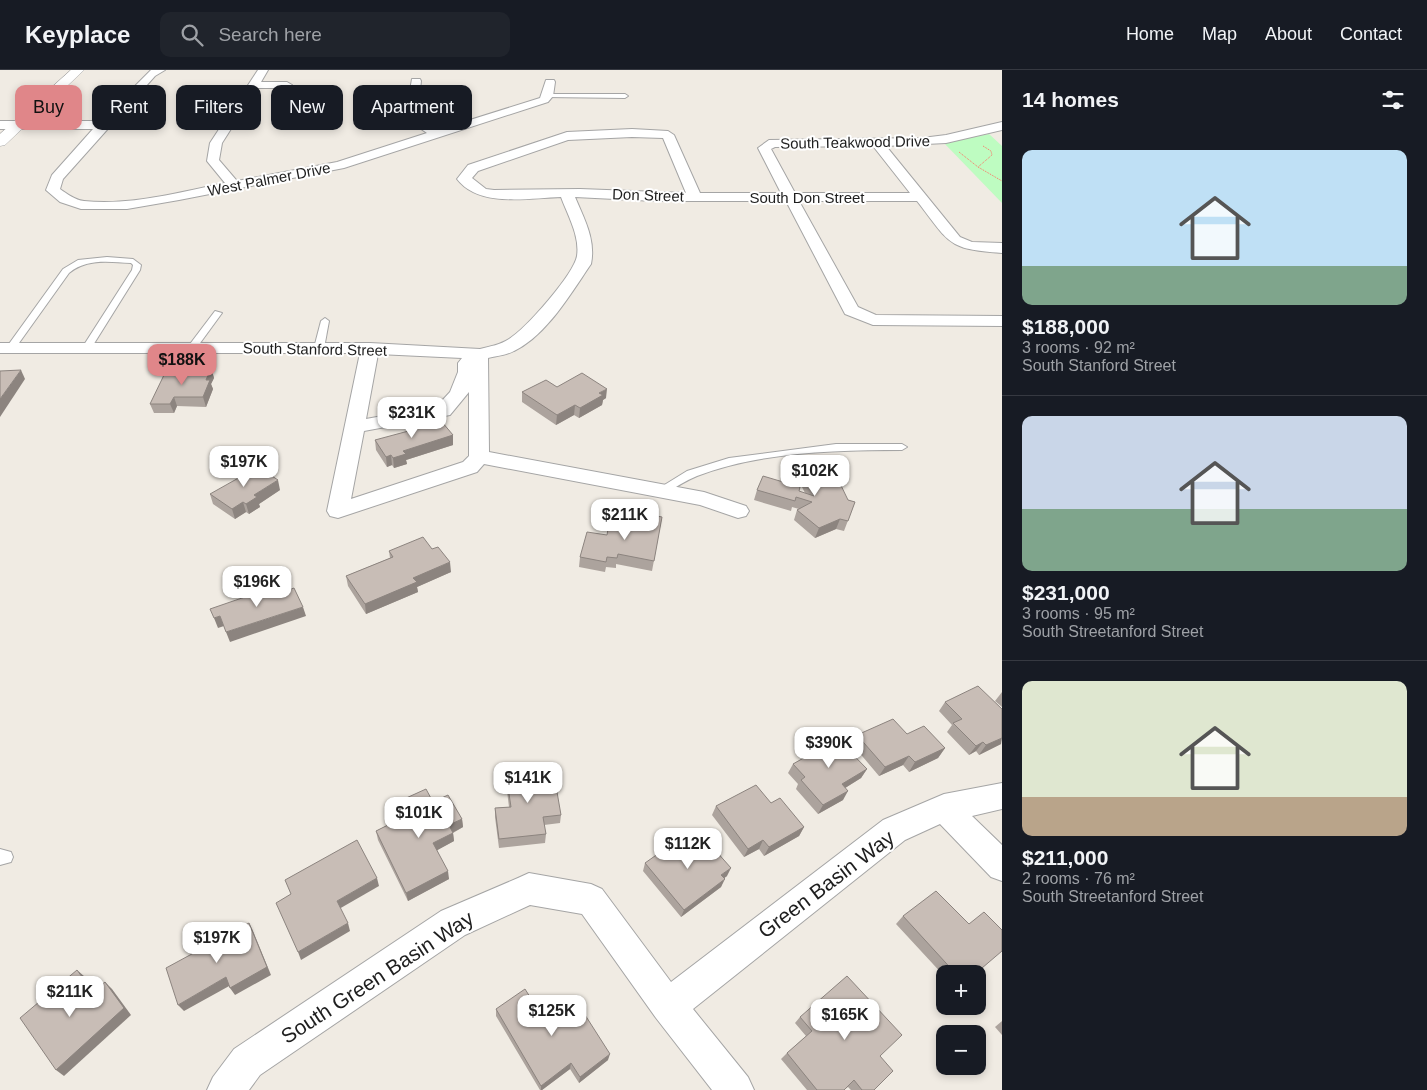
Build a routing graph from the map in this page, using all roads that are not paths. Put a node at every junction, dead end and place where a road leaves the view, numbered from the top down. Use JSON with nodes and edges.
{"nodes":[{"id":1,"x":78,"y":70,"type":"edge"},
{"id":2,"x":160,"y":70,"type":"edge"},
{"id":3,"x":263,"y":70,"type":"edge"},
{"id":4,"x":416,"y":81,"type":"dead end"},
{"id":5,"x":550,"y":82,"type":"dead end"},
{"id":6,"x":62,"y":85,"type":"edge"},
{"id":7,"x":140,"y":85,"type":"edge"},
{"id":8,"x":253,"y":85,"type":"edge"},
{"id":9,"x":547,"y":96,"type":"junction"},
{"id":10,"x":625,"y":96,"type":"dead end"},
{"id":11,"x":0,"y":125,"type":"edge"},
{"id":12,"x":15,"y":125,"type":"edge"},
{"id":13,"x":1002,"y":126,"type":"edge"},
{"id":14,"x":15,"y":128,"type":"edge"},
{"id":15,"x":98,"y":130,"type":"edge"},
{"id":16,"x":224,"y":130,"type":"edge"},
{"id":17,"x":437,"y":134,"type":"junction"},
{"id":18,"x":0,"y":142,"type":"edge"},
{"id":19,"x":876,"y":143,"type":"junction"},
{"id":20,"x":234,"y":185,"type":"junction"},
{"id":21,"x":566,"y":193,"type":"junction"},
{"id":22,"x":695,"y":196,"type":"junction"},
{"id":23,"x":791,"y":197,"type":"junction"},
{"id":24,"x":920,"y":197,"type":"junction"},
{"id":25,"x":1002,"y":248,"type":"edge"},
{"id":26,"x":218,"y":313,"type":"dead end"},
{"id":27,"x":325,"y":321,"type":"dead end"},
{"id":28,"x":1002,"y":321,"type":"edge"},
{"id":29,"x":5,"y":348,"type":"edge"},
{"id":30,"x":87,"y":348,"type":"junction"},
{"id":31,"x":192,"y":348,"type":"junction"},
{"id":32,"x":319,"y":348,"type":"junction"},
{"id":33,"x":370,"y":348,"type":"junction"},
{"id":34,"x":480,"y":354,"type":"junction"},
{"id":35,"x":355,"y":426,"type":"junction"},
{"id":36,"x":902,"y":447,"type":"dead end"},
{"id":37,"x":479,"y":457,"type":"junction"},
{"id":38,"x":659,"y":492,"type":"junction"},
{"id":39,"x":738,"y":511,"type":"dead end"},
{"id":40,"x":1002,"y":796,"type":"edge"},
{"id":41,"x":944,"y":808,"type":"junction"},
{"id":42,"x":1002,"y":866,"type":"edge"},
{"id":43,"x":668,"y":1006,"type":"junction"},
{"id":44,"x":226,"y":1090,"type":"edge"},
{"id":45,"x":735,"y":1090,"type":"edge"}],
"edges":[{"from":1,"to":6,"type":"street"},
{"from":2,"to":7,"type":"street"},
{"from":3,"to":8,"type":"street"},
{"from":4,"to":17,"type":"street"},
{"from":5,"to":9,"type":"street"},
{"from":9,"to":10,"type":"lane"},
{"from":9,"to":17,"type":"street","name":"West Palmer Drive"},
{"from":11,"to":12,"type":"street"},
{"from":13,"to":19,"type":"street","name":"South Teakwood Drive"},
{"from":14,"to":18,"type":"street"},
{"from":15,"to":20,"type":"street","name":"West Palmer Drive"},
{"from":16,"to":20,"type":"street"},
{"from":17,"to":20,"type":"street","name":"West Palmer Drive"},
{"from":19,"to":23,"type":"street","name":"South Teakwood Drive"},
{"from":19,"to":24,"type":"street"},
{"from":21,"to":22,"type":"street","name":"Don Street"},
{"from":21,"to":22,"type":"street","name":"Don Street"},
{"from":21,"to":34,"type":"street","name":"South Stanford Street"},
{"from":22,"to":23,"type":"street","name":"South Don Street"},
{"from":23,"to":24,"type":"street","name":"South Don Street"},
{"from":23,"to":28,"type":"street"},
{"from":24,"to":25,"type":"street"},
{"from":26,"to":31,"type":"lane"},
{"from":27,"to":32,"type":"lane"},
{"from":29,"to":30,"type":"street","name":"South Stanford Street"},
{"from":29,"to":30,"type":"lane"},
{"from":30,"to":31,"type":"street","name":"South Stanford Street"},
{"from":31,"to":32,"type":"street","name":"South Stanford Street"},
{"from":32,"to":33,"type":"street","name":"South Stanford Street"},
{"from":33,"to":34,"type":"street","name":"South Stanford Street"},
{"from":33,"to":35,"type":"street"},
{"from":34,"to":35,"type":"street"},
{"from":34,"to":37,"type":"street"},
{"from":35,"to":37,"type":"street"},
{"from":36,"to":38,"type":"lane"},
{"from":37,"to":38,"type":"street"},
{"from":38,"to":39,"type":"street"},
{"from":40,"to":41,"type":"street","name":"Green Basin Way"},
{"from":41,"to":42,"type":"street"},
{"from":41,"to":43,"type":"street","name":"Green Basin Way"},
{"from":43,"to":44,"type":"street","name":"South Green Basin Way"},
{"from":43,"to":45,"type":"street","name":"South Green Basin Way"}]}
